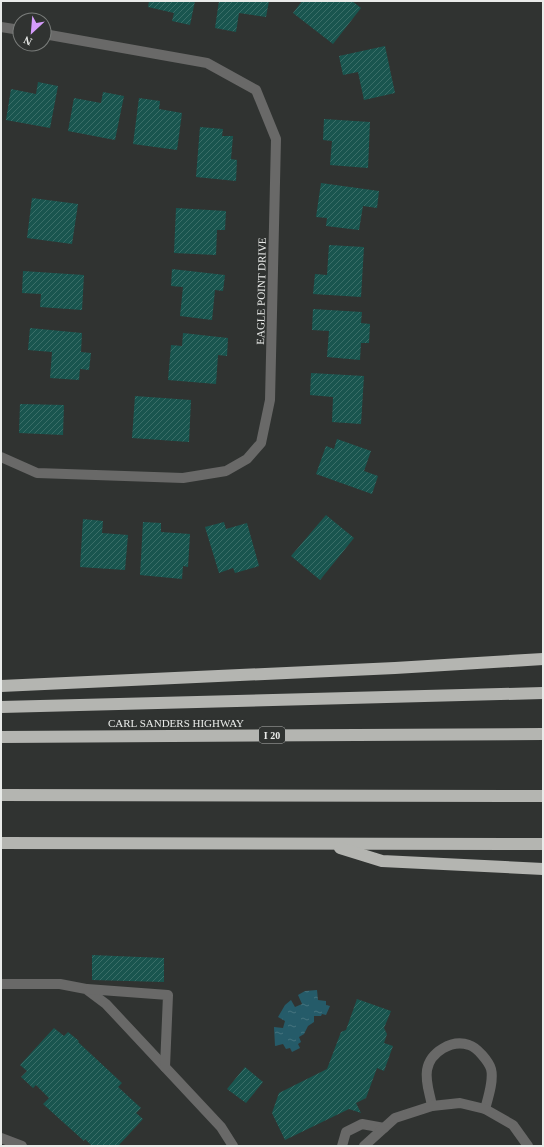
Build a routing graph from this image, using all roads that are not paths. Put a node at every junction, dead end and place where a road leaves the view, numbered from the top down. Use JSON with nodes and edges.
{"nodes":[{"id":1,"x":1,"y":27,"type":"edge"},
{"id":2,"x":12,"y":29,"type":"edge"},
{"id":3,"x":52,"y":35,"type":"edge"},
{"id":4,"x":1,"y":457,"type":"edge"},
{"id":5,"x":543,"y":659,"type":"edge"},
{"id":6,"x":1,"y":686,"type":"edge"},
{"id":7,"x":543,"y":693,"type":"edge"},
{"id":8,"x":1,"y":707,"type":"edge"},
{"id":9,"x":543,"y":734,"type":"edge"},
{"id":10,"x":1,"y":736,"type":"edge"},
{"id":11,"x":1,"y":795,"type":"edge"},
{"id":12,"x":543,"y":796,"type":"edge"},
{"id":13,"x":1,"y":842,"type":"edge"},
{"id":14,"x":330,"y":844,"type":"junction"},
{"id":15,"x":543,"y":844,"type":"edge"},
{"id":16,"x":543,"y":868,"type":"edge"},
{"id":17,"x":1,"y":984,"type":"edge"},
{"id":18,"x":86,"y":989,"type":"junction"},
{"id":19,"x":165,"y":1067,"type":"junction"},
{"id":20,"x":432,"y":1106,"type":"junction"},
{"id":21,"x":485,"y":1108,"type":"junction"},
{"id":22,"x":384,"y":1128,"type":"junction"},
{"id":23,"x":1,"y":1138,"type":"edge"},
{"id":24,"x":22,"y":1146,"type":"edge"},
{"id":25,"x":233,"y":1146,"type":"edge"},
{"id":26,"x":342,"y":1146,"type":"edge"},
{"id":27,"x":364,"y":1146,"type":"edge"},
{"id":28,"x":528,"y":1146,"type":"edge"}],
"edges":[{"from":1,"to":2,"type":"street"},
{"from":3,"to":4,"type":"street","name":"EAGLE POINT DRIVE"},
{"from":5,"to":6,"type":"highway"},
{"from":7,"to":8,"type":"highway"},
{"from":9,"to":10,"type":"highway","name":"CARL SANDERS HIGHWAY","number":"I 20"},
{"from":11,"to":12,"type":"highway"},
{"from":13,"to":14,"type":"highway"},
{"from":14,"to":15,"type":"highway"},
{"from":14,"to":16,"type":"highway"},
{"from":17,"to":18,"type":"street"},
{"from":18,"to":19,"type":"street"},
{"from":18,"to":19,"type":"street"},
{"from":19,"to":25,"type":"street"},
{"from":20,"to":21,"type":"street"},
{"from":20,"to":21,"type":"street"},
{"from":20,"to":22,"type":"street"},
{"from":21,"to":28,"type":"street"},
{"from":22,"to":26,"type":"street"},
{"from":22,"to":27,"type":"street"},
{"from":23,"to":24,"type":"street"}]}
